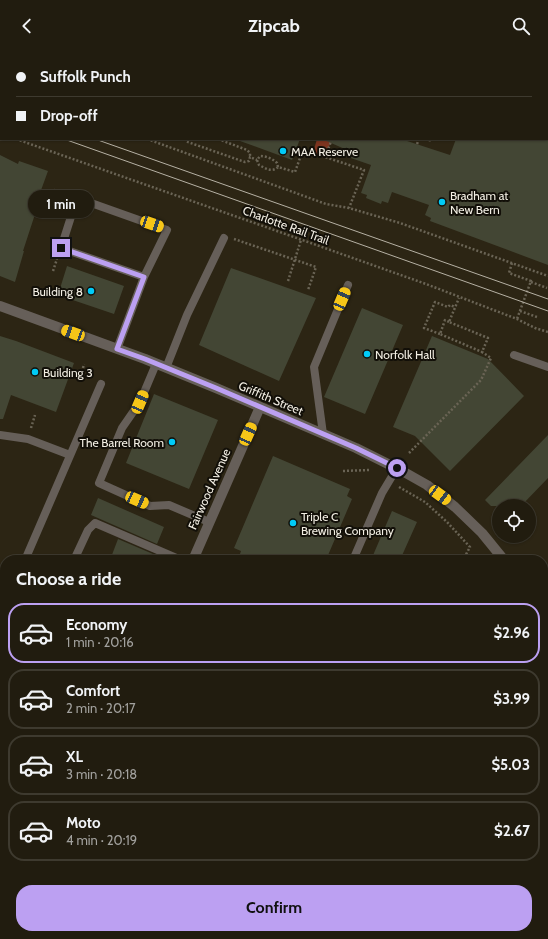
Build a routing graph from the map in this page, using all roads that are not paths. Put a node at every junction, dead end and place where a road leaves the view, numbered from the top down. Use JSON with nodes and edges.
{"nodes":[{"id":1,"x":224,"y":238,"type":"road end"},
{"id":2,"x":144,"y":277,"type":"junction"},
{"id":3,"x":348,"y":285,"type":"dead end"},
{"id":4,"x":0,"y":306,"type":"edge"},
{"id":5,"x":117,"y":349,"type":"junction"},
{"id":6,"x":514,"y":355,"type":"dead end"},
{"id":7,"x":156,"y":364,"type":"junction"},
{"id":8,"x":548,"y":366,"type":"edge"},
{"id":9,"x":166,"y":368,"type":"junction"},
{"id":10,"x":100,"y":384,"type":"dead end"},
{"id":11,"x":260,"y":407,"type":"junction"},
{"id":12,"x":323,"y":434,"type":"junction"},
{"id":13,"x":0,"y":435,"type":"edge"},
{"id":14,"x":70,"y":455,"type":"junction"},
{"id":15,"x":397,"y":468,"type":"junction"},
{"id":16,"x":209,"y":522,"type":"junction"},
{"id":17,"x":27,"y":555,"type":"edge"},
{"id":18,"x":76,"y":555,"type":"edge"},
{"id":19,"x":169,"y":555,"type":"edge"},
{"id":20,"x":195,"y":555,"type":"edge"},
{"id":21,"x":355,"y":555,"type":"edge"},
{"id":22,"x":500,"y":555,"type":"edge"}],
"edges":[{"from":1,"to":9,"type":"lane"},
{"from":2,"to":2,"type":"lane"},
{"from":2,"to":5,"type":"lane"},
{"from":3,"to":12,"type":"lane"},
{"from":4,"to":5,"type":"street","name":"Griffith Street"},
{"from":5,"to":7,"type":"street","name":"Griffith Street"},
{"from":6,"to":8,"type":"lane"},
{"from":7,"to":9,"type":"street","name":"Griffith Street"},
{"from":7,"to":16,"type":"lane"},
{"from":9,"to":11,"type":"street","name":"Griffith Street"},
{"from":10,"to":14,"type":"lane"},
{"from":11,"to":12,"type":"street","name":"Griffith Street"},
{"from":11,"to":16,"type":"street","name":"Fairwood Avenue"},
{"from":12,"to":15,"type":"street","name":"Griffith Street"},
{"from":13,"to":14,"type":"lane"},
{"from":14,"to":17,"type":"lane"},
{"from":15,"to":21,"type":"lane"},
{"from":15,"to":22,"type":"street","name":"Griffith Street"},
{"from":16,"to":20,"type":"street","name":"Fairwood Avenue"},
{"from":18,"to":19,"type":"lane"}]}
